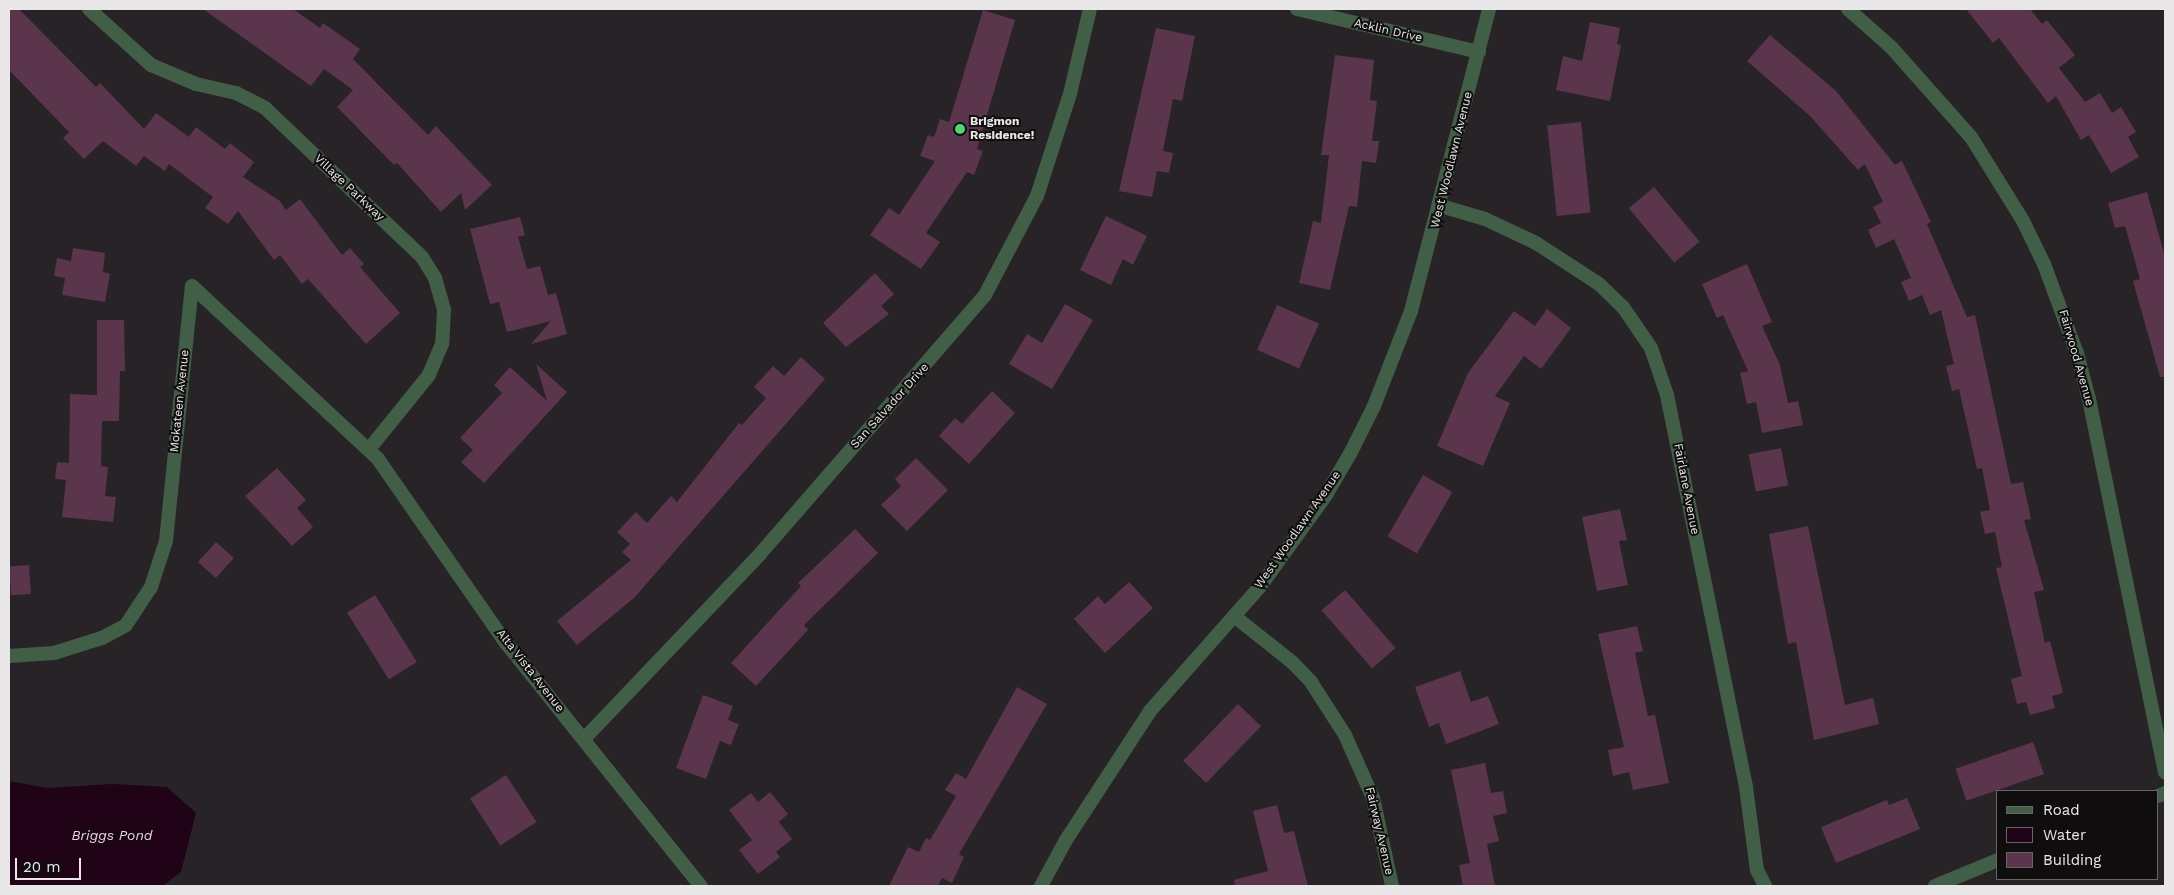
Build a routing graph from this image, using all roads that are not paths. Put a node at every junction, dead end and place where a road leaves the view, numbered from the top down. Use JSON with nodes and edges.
{"nodes":[{"id":1,"x":89,"y":9,"type":"edge"},
{"id":2,"x":1090,"y":9,"type":"edge"},
{"id":3,"x":1297,"y":9,"type":"edge"},
{"id":4,"x":1489,"y":9,"type":"edge"},
{"id":5,"x":1848,"y":9,"type":"edge"},
{"id":6,"x":1479,"y":52,"type":"junction"},
{"id":7,"x":1441,"y":206,"type":"junction"},
{"id":8,"x":369,"y":449,"type":"junction"},
{"id":9,"x":1234,"y":616,"type":"junction"},
{"id":10,"x":9,"y":656,"type":"edge"},
{"id":11,"x":584,"y":739,"type":"junction"},
{"id":12,"x":2165,"y":772,"type":"edge"},
{"id":13,"x":1996,"y":861,"type":"edge"},
{"id":14,"x":701,"y":886,"type":"edge"},
{"id":15,"x":1041,"y":886,"type":"edge"},
{"id":16,"x":1392,"y":886,"type":"edge"},
{"id":17,"x":1765,"y":886,"type":"edge"},
{"id":18,"x":1935,"y":886,"type":"edge"}],
"edges":[{"from":1,"to":8,"type":"street","name":"Village Parkway"},
{"from":2,"to":11,"type":"street","name":"San Salvador Drive"},
{"from":3,"to":6,"type":"street","name":"Acklin Drive"},
{"from":4,"to":6,"type":"street","name":"West Woodlawn Avenue"},
{"from":5,"to":12,"type":"street","name":"Fairwood Avenue"},
{"from":6,"to":7,"type":"street","name":"West Woodlawn Avenue"},
{"from":7,"to":9,"type":"street","name":"West Woodlawn Avenue"},
{"from":7,"to":17,"type":"street","name":"Fairlane Avenue"},
{"from":8,"to":10,"type":"street","name":"Mokateen Avenue"},
{"from":8,"to":11,"type":"street","name":"Alta Vista Avenue"},
{"from":9,"to":15,"type":"street","name":"West Woodlawn Avenue"},
{"from":9,"to":16,"type":"street","name":"Fairway Avenue"},
{"from":11,"to":14,"type":"street","name":"Alta Vista Avenue"},
{"from":13,"to":18,"type":"street"}]}
